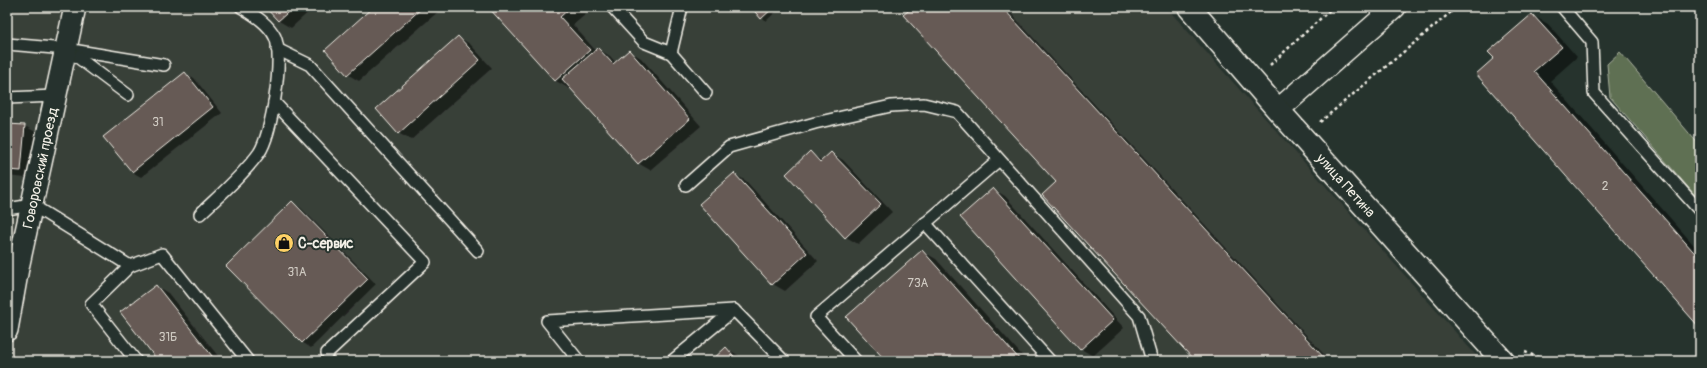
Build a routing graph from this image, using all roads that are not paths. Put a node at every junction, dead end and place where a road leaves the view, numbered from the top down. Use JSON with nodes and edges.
{"nodes":[{"id":1,"x":75,"y":7,"type":"edge"},
{"id":2,"x":241,"y":7,"type":"edge"},
{"id":3,"x":612,"y":7,"type":"edge"},
{"id":4,"x":682,"y":7,"type":"edge"},
{"id":5,"x":1189,"y":7,"type":"edge"},
{"id":6,"x":1395,"y":7,"type":"edge"},
{"id":7,"x":1562,"y":7,"type":"edge"},
{"id":8,"x":7,"y":44,"type":"edge"},
{"id":9,"x":66,"y":48,"type":"junction"},
{"id":10,"x":277,"y":49,"type":"junction"},
{"id":11,"x":671,"y":52,"type":"junction"},
{"id":12,"x":164,"y":65,"type":"dead end"},
{"id":13,"x":706,"y":94,"type":"dead end"},
{"id":14,"x":128,"y":95,"type":"dead end"},
{"id":15,"x":55,"y":96,"type":"junction"},
{"id":16,"x":7,"y":98,"type":"edge"},
{"id":17,"x":274,"y":102,"type":"junction"},
{"id":18,"x":1278,"y":110,"type":"junction"},
{"id":19,"x":999,"y":160,"type":"junction"},
{"id":20,"x":686,"y":185,"type":"dead end"},
{"id":21,"x":32,"y":205,"type":"junction"},
{"id":22,"x":7,"y":209,"type":"edge"},
{"id":23,"x":1700,"y":211,"type":"edge"},
{"id":24,"x":200,"y":214,"type":"dead end"},
{"id":25,"x":925,"y":223,"type":"junction"},
{"id":26,"x":478,"y":251,"type":"dead end"},
{"id":27,"x":130,"y":266,"type":"junction"},
{"id":28,"x":734,"y":310,"type":"junction"},
{"id":29,"x":7,"y":330,"type":"edge"},
{"id":30,"x":326,"y":353,"type":"dead end"},
{"id":31,"x":136,"y":361,"type":"edge"},
{"id":32,"x":248,"y":361,"type":"edge"},
{"id":33,"x":579,"y":361,"type":"edge"},
{"id":34,"x":672,"y":361,"type":"edge"},
{"id":35,"x":784,"y":361,"type":"edge"},
{"id":36,"x":856,"y":361,"type":"edge"},
{"id":37,"x":1050,"y":361,"type":"edge"},
{"id":38,"x":1152,"y":361,"type":"edge"},
{"id":39,"x":1503,"y":361,"type":"edge"}],
"edges":[{"from":1,"to":9,"type":"street","name":"Говоровский проезд"},
{"from":2,"to":10,"type":"lane"},
{"from":3,"to":11,"type":"lane"},
{"from":4,"to":11,"type":"lane"},
{"from":5,"to":18,"type":"street","name":"улица Петина"},
{"from":6,"to":18,"type":"street"},
{"from":7,"to":23,"type":"lane"},
{"from":8,"to":9,"type":"lane"},
{"from":9,"to":12,"type":"lane"},
{"from":9,"to":14,"type":"lane"},
{"from":9,"to":15,"type":"street","name":"Говоровский проезд"},
{"from":10,"to":17,"type":"lane"},
{"from":10,"to":26,"type":"lane"},
{"from":11,"to":13,"type":"lane"},
{"from":15,"to":16,"type":"lane"},
{"from":15,"to":21,"type":"street","name":"Говоровский проезд"},
{"from":17,"to":24,"type":"lane"},
{"from":17,"to":30,"type":"lane"},
{"from":18,"to":39,"type":"street","name":"улица Петина"},
{"from":19,"to":20,"type":"lane"},
{"from":19,"to":25,"type":"lane"},
{"from":19,"to":38,"type":"lane"},
{"from":21,"to":22,"type":"lane"},
{"from":21,"to":27,"type":"lane"},
{"from":21,"to":29,"type":"street","name":"Говоровский проезд"},
{"from":25,"to":36,"type":"lane"},
{"from":25,"to":37,"type":"lane"},
{"from":27,"to":31,"type":"lane"},
{"from":27,"to":32,"type":"lane"},
{"from":28,"to":33,"type":"lane"},
{"from":28,"to":34,"type":"lane"},
{"from":28,"to":35,"type":"lane"}]}
